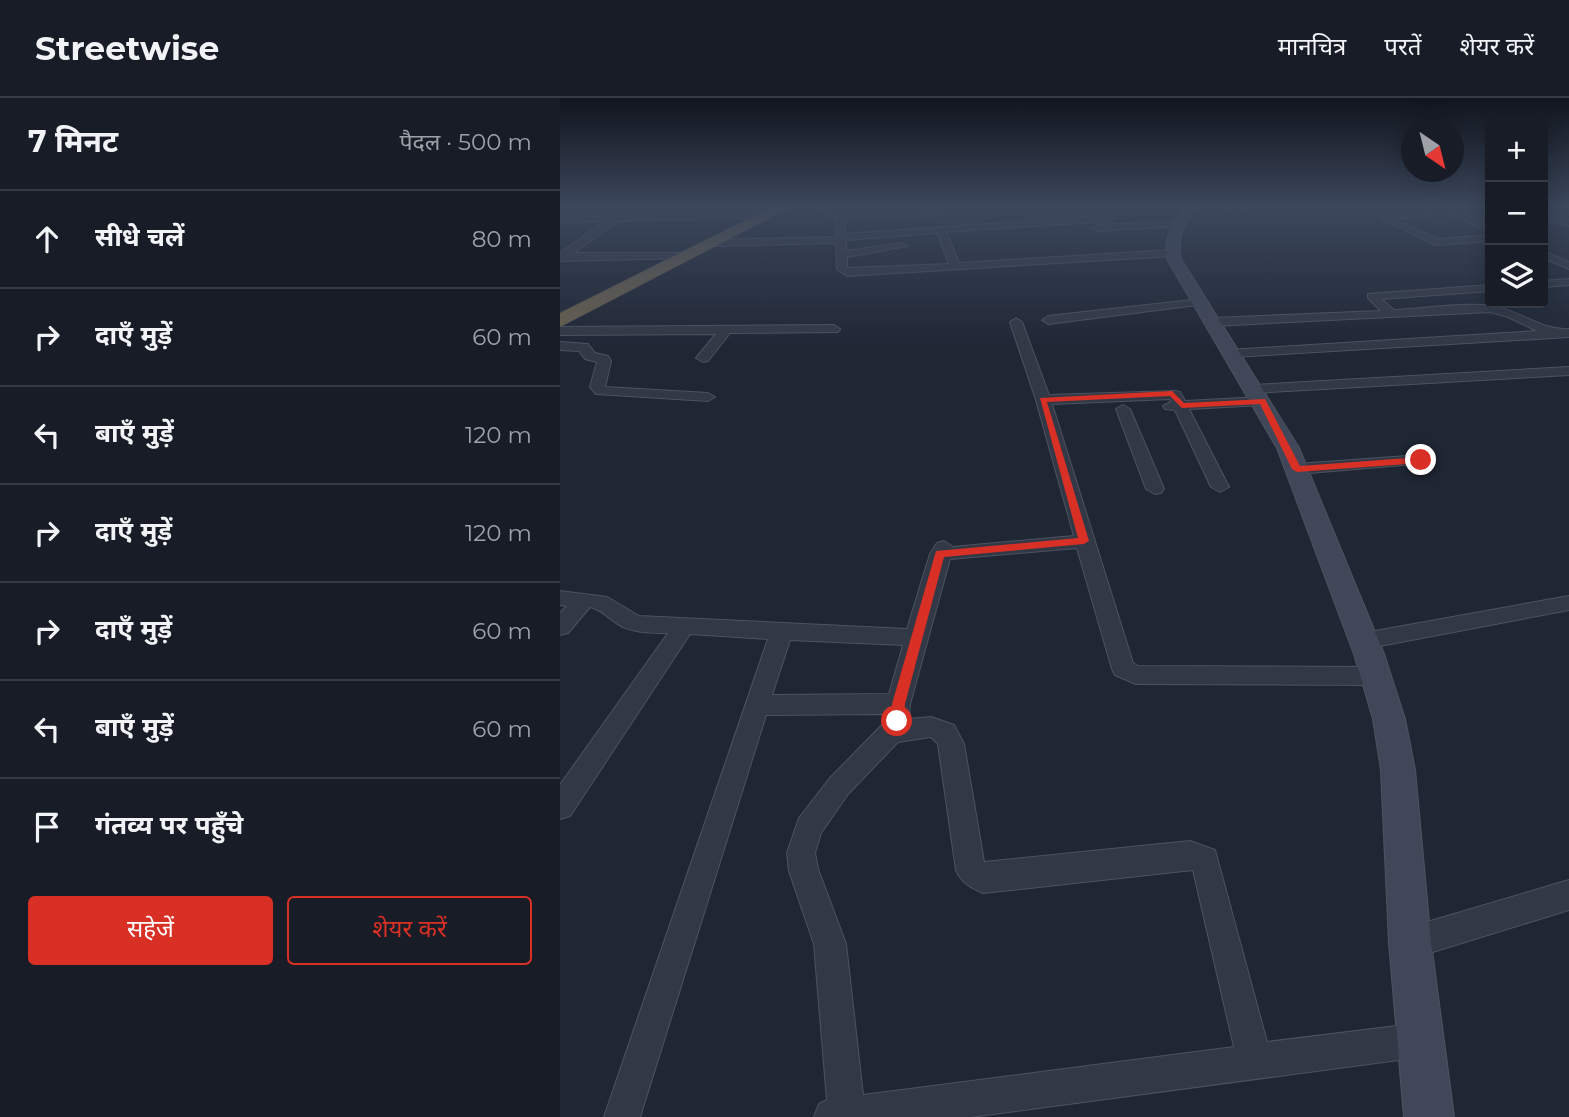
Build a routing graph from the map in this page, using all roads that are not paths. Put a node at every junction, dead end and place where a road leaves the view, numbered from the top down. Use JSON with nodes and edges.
{"nodes":[{"id":1,"x":654,"y":255,"type":"edge"},
{"id":2,"x":688,"y":255,"type":"edge"},
{"id":3,"x":842,"y":255,"type":"joint"},
{"id":4,"x":845,"y":255,"type":"edge"},
{"id":5,"x":951,"y":255,"type":"edge"},
{"id":6,"x":1148,"y":255,"type":"edge"},
{"id":7,"x":1173,"y":255,"type":"edge"},
{"id":8,"x":561,"y":256,"type":"edge"},
{"id":9,"x":1548,"y":256,"type":"edge"},
{"id":10,"x":1569,"y":266,"type":"edge"},
{"id":11,"x":956,"y":267,"type":"junction"},
{"id":12,"x":1569,"y":282,"type":"edge"},
{"id":13,"x":1548,"y":284,"type":"edge"},
{"id":14,"x":1485,"y":288,"type":"edge"},
{"id":15,"x":1443,"y":291,"type":"junction"},
{"id":16,"x":1468,"y":309,"type":"junction"},
{"id":17,"x":560,"y":310,"type":"edge"},
{"id":18,"x":579,"y":311,"type":"junction"},
{"id":19,"x":1207,"y":312,"type":"junction"},
{"id":20,"x":1390,"y":313,"type":"junction"},
{"id":21,"x":1048,"y":320,"type":"dead end"},
{"id":22,"x":560,"y":321,"type":"edge"},
{"id":23,"x":1016,"y":322,"type":"dead end"},
{"id":24,"x":726,"y":330,"type":"junction"},
{"id":25,"x":834,"y":330,"type":"dead end"},
{"id":26,"x":560,"y":331,"type":"edge"},
{"id":27,"x":1569,"y":333,"type":"edge"},
{"id":28,"x":1553,"y":334,"type":"junction"},
{"id":29,"x":560,"y":346,"type":"edge"},
{"id":30,"x":1233,"y":353,"type":"junction"},
{"id":31,"x":702,"y":358,"type":"dead end"},
{"id":32,"x":1569,"y":371,"type":"edge"},
{"id":33,"x":1258,"y":395,"type":"junction"},
{"id":34,"x":708,"y":397,"type":"dead end"},
{"id":35,"x":1043,"y":400,"type":"junction"},
{"id":36,"x":1182,"y":405,"type":"junction"},
{"id":37,"x":1123,"y":408,"type":"junction"},
{"id":38,"x":1095,"y":410,"type":"dead end"},
{"id":39,"x":1421,"y":460,"type":"dead end"},
{"id":40,"x":1297,"y":469,"type":"junction"},
{"id":41,"x":1220,"y":486,"type":"dead end"},
{"id":42,"x":1155,"y":489,"type":"dead end"},
{"id":43,"x":1084,"y":541,"type":"junction"},
{"id":44,"x":560,"y":598,"type":"edge"},
{"id":45,"x":584,"y":600,"type":"junction"},
{"id":46,"x":1569,"y":603,"type":"edge"},
{"id":47,"x":560,"y":627,"type":"edge"},
{"id":48,"x":684,"y":627,"type":"junction"},
{"id":49,"x":781,"y":633,"type":"junction"},
{"id":50,"x":916,"y":638,"type":"junction"},
{"id":51,"x":1364,"y":641,"type":"junction"},
{"id":52,"x":1376,"y":676,"type":"junction"},
{"id":53,"x":898,"y":704,"type":"junction"},
{"id":54,"x":757,"y":705,"type":"junction"},
{"id":55,"x":891,"y":733,"type":"junction"},
{"id":56,"x":560,"y":807,"type":"edge"},
{"id":57,"x":1569,"y":896,"type":"edge"},
{"id":58,"x":1410,"y":943,"type":"junction"},
{"id":59,"x":1421,"y":1040,"type":"junction"},
{"id":60,"x":1255,"y":1062,"type":"junction"},
{"id":61,"x":842,"y":1116,"type":"edge"},
{"id":62,"x":622,"y":1117,"type":"edge"},
{"id":63,"x":1429,"y":1117,"type":"edge"}],
"edges":[{"from":1,"to":8,"type":"street"},
{"from":2,"to":18,"type":"highway"},
{"from":3,"to":4,"type":"street"},
{"from":3,"to":11,"type":"street"},
{"from":5,"to":11,"type":"street"},
{"from":6,"to":11,"type":"street"},
{"from":7,"to":19,"type":"street"},
{"from":9,"to":10,"type":"street"},
{"from":12,"to":13,"type":"street"},
{"from":14,"to":15,"type":"street"},
{"from":15,"to":16,"type":"street"},
{"from":15,"to":20,"type":"street"},
{"from":16,"to":20,"type":"street"},
{"from":16,"to":28,"type":"street"},
{"from":17,"to":18,"type":"street"},
{"from":18,"to":22,"type":"highway"},
{"from":19,"to":20,"type":"street"},
{"from":19,"to":21,"type":"street"},
{"from":19,"to":30,"type":"street"},
{"from":23,"to":35,"type":"street"},
{"from":24,"to":25,"type":"street"},
{"from":24,"to":26,"type":"street"},
{"from":24,"to":31,"type":"street"},
{"from":27,"to":28,"type":"street"},
{"from":28,"to":30,"type":"street"},
{"from":29,"to":34,"type":"street"},
{"from":30,"to":33,"type":"street"},
{"from":32,"to":33,"type":"street"},
{"from":33,"to":36,"type":"street"},
{"from":33,"to":40,"type":"street"},
{"from":35,"to":36,"type":"street"},
{"from":35,"to":43,"type":"street"},
{"from":36,"to":37,"type":"street"},
{"from":36,"to":41,"type":"street"},
{"from":37,"to":38,"type":"street"},
{"from":37,"to":42,"type":"street"},
{"from":39,"to":40,"type":"street"},
{"from":40,"to":51,"type":"street"},
{"from":43,"to":50,"type":"street"},
{"from":43,"to":52,"type":"street"},
{"from":44,"to":45,"type":"street"},
{"from":45,"to":47,"type":"street"},
{"from":45,"to":48,"type":"street"},
{"from":46,"to":51,"type":"street"},
{"from":48,"to":49,"type":"street"},
{"from":48,"to":56,"type":"street"},
{"from":49,"to":50,"type":"street"},
{"from":49,"to":54,"type":"street"},
{"from":50,"to":53,"type":"street"},
{"from":51,"to":52,"type":"street"},
{"from":52,"to":58,"type":"street"},
{"from":53,"to":54,"type":"street"},
{"from":53,"to":55,"type":"street"},
{"from":54,"to":62,"type":"street"},
{"from":55,"to":60,"type":"street"},
{"from":55,"to":61,"type":"street"},
{"from":57,"to":58,"type":"street"},
{"from":58,"to":59,"type":"street"},
{"from":59,"to":60,"type":"street"},
{"from":59,"to":63,"type":"street"},
{"from":60,"to":61,"type":"street"}]}
